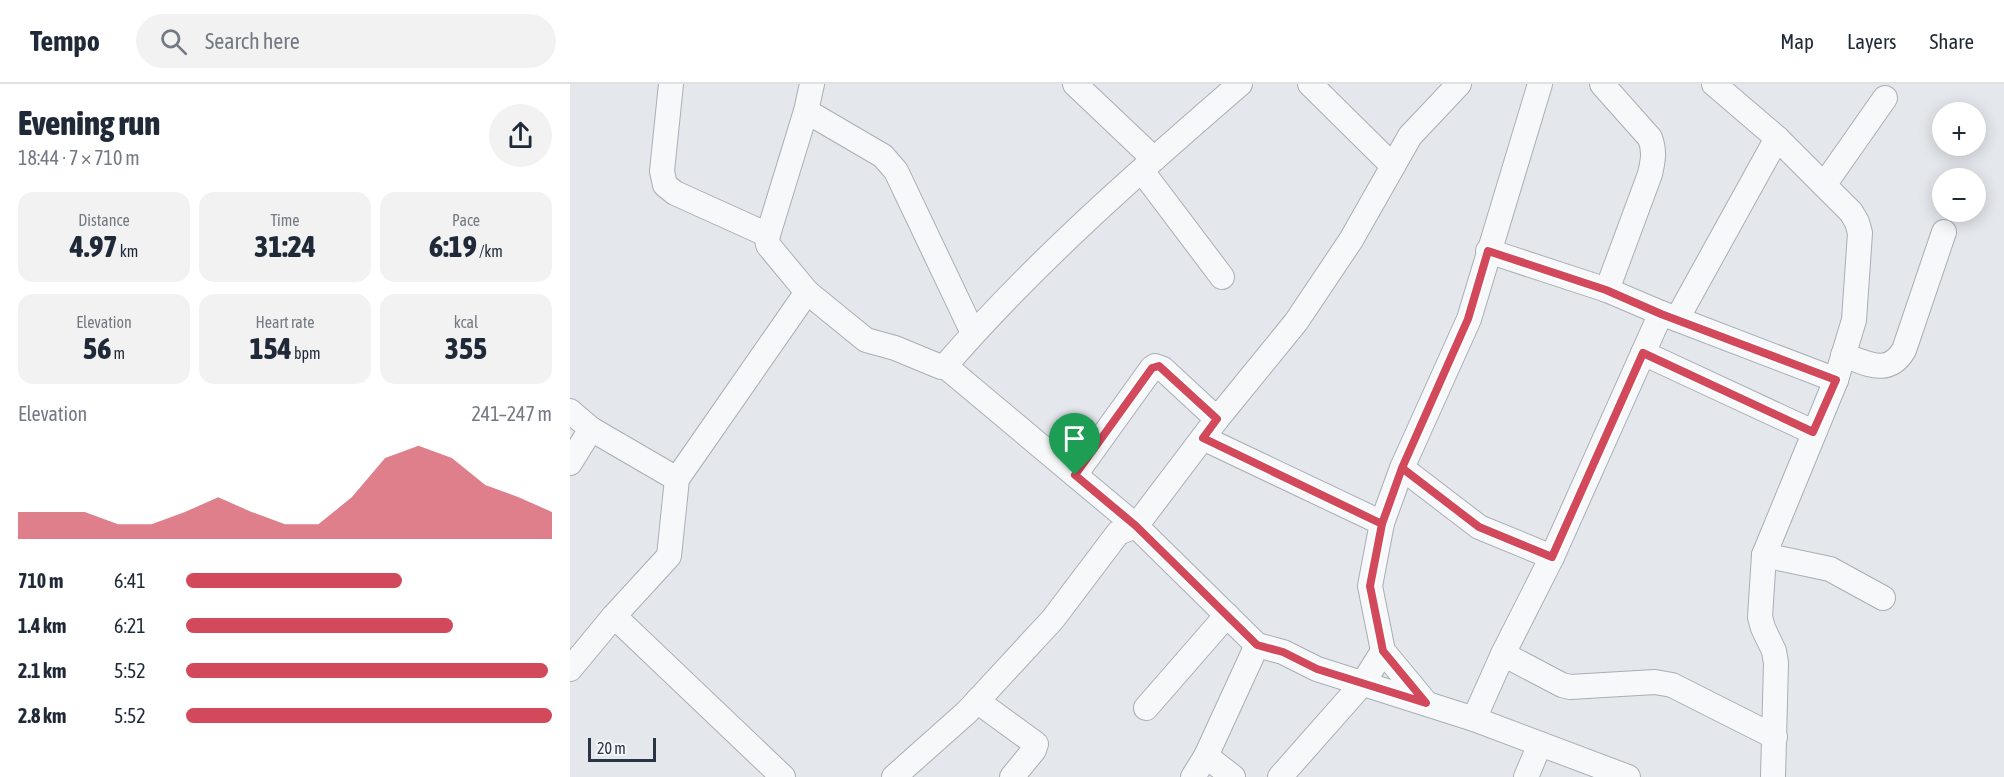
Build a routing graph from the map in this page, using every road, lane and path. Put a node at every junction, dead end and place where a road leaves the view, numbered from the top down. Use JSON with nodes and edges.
{"nodes":[{"id":1,"x":671,"y":84,"type":"edge"},
{"id":2,"x":812,"y":84,"type":"edge"},
{"id":3,"x":1075,"y":84,"type":"edge"},
{"id":4,"x":1240,"y":84,"type":"edge"},
{"id":5,"x":1310,"y":84,"type":"edge"},
{"id":6,"x":1459,"y":84,"type":"edge"},
{"id":7,"x":1540,"y":84,"type":"edge"},
{"id":8,"x":1602,"y":84,"type":"edge"},
{"id":9,"x":1714,"y":84,"type":"edge"},
{"id":10,"x":1885,"y":98,"type":"dead end"},
{"id":11,"x":806,"y":111,"type":"junction"},
{"id":12,"x":1777,"y":138,"type":"junction"},
{"id":13,"x":1148,"y":165,"type":"junction"},
{"id":14,"x":1393,"y":166,"type":"junction"},
{"id":15,"x":1824,"y":185,"type":"junction"},
{"id":16,"x":1944,"y":232,"type":"dead end"},
{"id":17,"x":768,"y":235,"type":"junction"},
{"id":18,"x":1488,"y":251,"type":"junction"},
{"id":19,"x":1222,"y":277,"type":"dead end"},
{"id":20,"x":1606,"y":290,"type":"junction"},
{"id":21,"x":807,"y":292,"type":"junction"},
{"id":22,"x":1669,"y":316,"type":"junction"},
{"id":23,"x":973,"y":333,"type":"junction"},
{"id":24,"x":1643,"y":353,"type":"junction"},
{"id":25,"x":1843,"y":355,"type":"junction"},
{"id":26,"x":945,"y":366,"type":"junction"},
{"id":27,"x":1836,"y":380,"type":"junction"},
{"id":28,"x":570,"y":411,"type":"edge"},
{"id":29,"x":591,"y":429,"type":"junction"},
{"id":30,"x":1210,"y":429,"type":"junction"},
{"id":31,"x":1813,"y":432,"type":"junction"},
{"id":32,"x":570,"y":463,"type":"edge"},
{"id":33,"x":1402,"y":468,"type":"junction"},
{"id":34,"x":1075,"y":475,"type":"junction"},
{"id":35,"x":677,"y":478,"type":"junction"},
{"id":36,"x":1382,"y":524,"type":"junction"},
{"id":37,"x":1136,"y":526,"type":"junction"},
{"id":38,"x":1764,"y":555,"type":"junction"},
{"id":39,"x":1552,"y":557,"type":"junction"},
{"id":40,"x":1882,"y":598,"type":"dead end"},
{"id":41,"x":1227,"y":615,"type":"junction"},
{"id":42,"x":614,"y":616,"type":"junction"},
{"id":43,"x":1257,"y":645,"type":"junction"},
{"id":44,"x":1383,"y":651,"type":"junction"},
{"id":45,"x":1503,"y":654,"type":"junction"},
{"id":46,"x":570,"y":669,"type":"edge"},
{"id":47,"x":1363,"y":683,"type":"junction"},
{"id":48,"x":977,"y":701,"type":"junction"},
{"id":49,"x":1426,"y":703,"type":"junction"},
{"id":50,"x":1146,"y":708,"type":"dead end"},
{"id":51,"x":1474,"y":719,"type":"junction"},
{"id":52,"x":1775,"y":737,"type":"junction"},
{"id":53,"x":1540,"y":744,"type":"junction"},
{"id":54,"x":1206,"y":756,"type":"junction"},
{"id":55,"x":897,"y":776,"type":"edge"},
{"id":56,"x":783,"y":777,"type":"edge"},
{"id":57,"x":1012,"y":777,"type":"edge"},
{"id":58,"x":1193,"y":777,"type":"edge"},
{"id":59,"x":1233,"y":777,"type":"edge"},
{"id":60,"x":1280,"y":777,"type":"edge"},
{"id":61,"x":1526,"y":777,"type":"edge"},
{"id":62,"x":1628,"y":777,"type":"edge"},
{"id":63,"x":1773,"y":777,"type":"edge"}],
"edges":[{"from":1,"to":17,"type":"street"},
{"from":2,"to":11,"type":"street"},
{"from":3,"to":13,"type":"street"},
{"from":4,"to":13,"type":"street"},
{"from":5,"to":14,"type":"street"},
{"from":6,"to":14,"type":"street"},
{"from":7,"to":18,"type":"street"},
{"from":8,"to":20,"type":"street"},
{"from":9,"to":12,"type":"street"},
{"from":10,"to":15,"type":"street"},
{"from":11,"to":17,"type":"street"},
{"from":11,"to":23,"type":"street"},
{"from":12,"to":15,"type":"street"},
{"from":12,"to":22,"type":"street"},
{"from":13,"to":19,"type":"street"},
{"from":13,"to":23,"type":"street"},
{"from":14,"to":30,"type":"street"},
{"from":15,"to":25,"type":"street"},
{"from":16,"to":25,"type":"street"},
{"from":17,"to":21,"type":"street"},
{"from":18,"to":20,"type":"street"},
{"from":18,"to":33,"type":"street"},
{"from":20,"to":22,"type":"street"},
{"from":21,"to":26,"type":"street"},
{"from":21,"to":35,"type":"street"},
{"from":22,"to":24,"type":"street"},
{"from":22,"to":27,"type":"street"},
{"from":23,"to":26,"type":"street"},
{"from":24,"to":31,"type":"street"},
{"from":24,"to":39,"type":"street"},
{"from":25,"to":27,"type":"street"},
{"from":26,"to":34,"type":"street"},
{"from":27,"to":31,"type":"street"},
{"from":28,"to":29,"type":"street"},
{"from":29,"to":32,"type":"street"},
{"from":29,"to":35,"type":"street"},
{"from":30,"to":34,"type":"street"},
{"from":30,"to":36,"type":"street"},
{"from":30,"to":37,"type":"street"},
{"from":31,"to":38,"type":"street"},
{"from":33,"to":36,"type":"street"},
{"from":33,"to":39,"type":"street"},
{"from":34,"to":37,"type":"street"},
{"from":35,"to":42,"type":"street"},
{"from":36,"to":44,"type":"street"},
{"from":37,"to":41,"type":"street"},
{"from":37,"to":48,"type":"street"},
{"from":38,"to":40,"type":"street"},
{"from":38,"to":52,"type":"street"},
{"from":39,"to":45,"type":"street"},
{"from":41,"to":43,"type":"street"},
{"from":41,"to":50,"type":"street"},
{"from":42,"to":46,"type":"street"},
{"from":42,"to":56,"type":"street"},
{"from":43,"to":47,"type":"street"},
{"from":43,"to":54,"type":"street"},
{"from":44,"to":47,"type":"street"},
{"from":44,"to":49,"type":"street"},
{"from":45,"to":51,"type":"street"},
{"from":45,"to":52,"type":"street"},
{"from":47,"to":49,"type":"street"},
{"from":47,"to":60,"type":"street"},
{"from":48,"to":55,"type":"street"},
{"from":48,"to":57,"type":"street"},
{"from":49,"to":51,"type":"street"},
{"from":51,"to":53,"type":"street"},
{"from":52,"to":63,"type":"street"},
{"from":53,"to":61,"type":"street"},
{"from":53,"to":62,"type":"street"},
{"from":54,"to":58,"type":"street"},
{"from":54,"to":59,"type":"street"}]}
